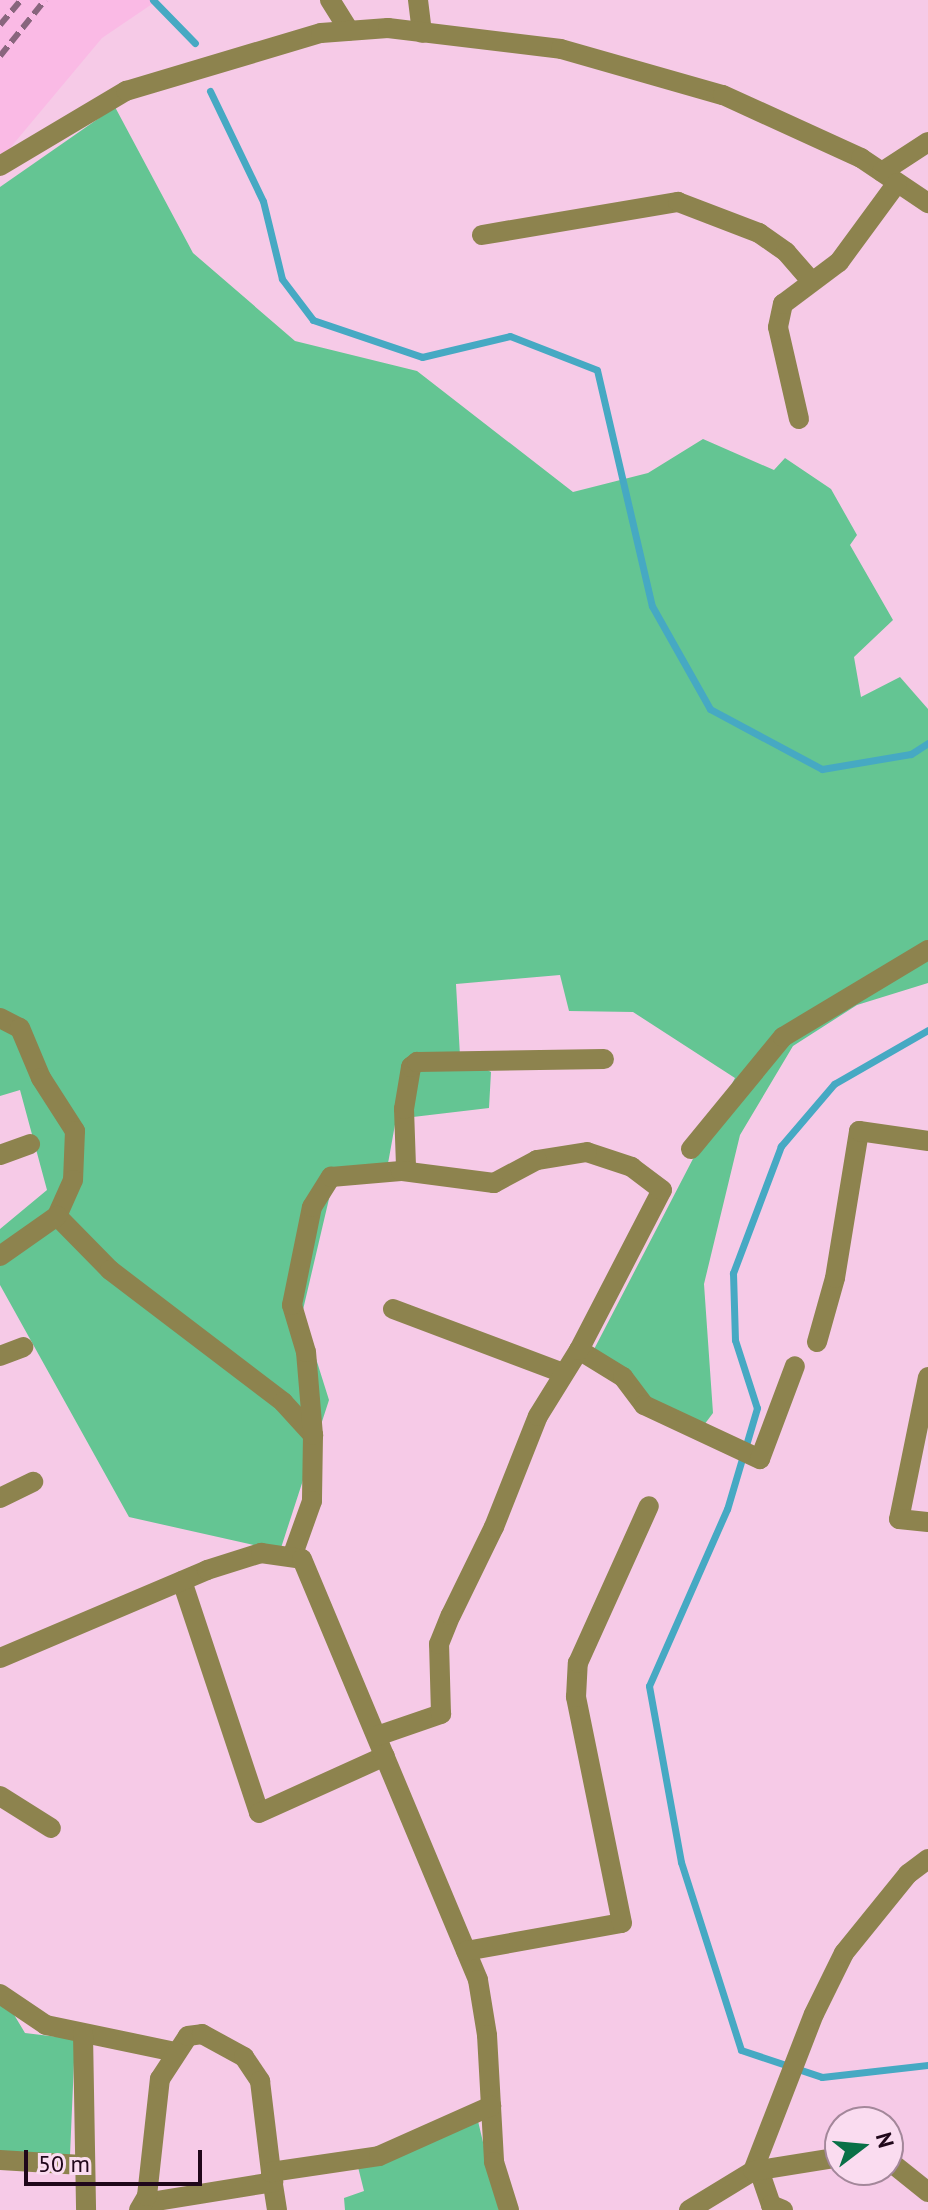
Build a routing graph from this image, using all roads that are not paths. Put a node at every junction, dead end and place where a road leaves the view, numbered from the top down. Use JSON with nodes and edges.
{"nodes":[{"id":1,"x":330,"y":0,"type":"edge"},
{"id":2,"x":418,"y":0,"type":"edge"},
{"id":3,"x":349,"y":31,"type":"junction"},
{"id":4,"x":422,"y":33,"type":"junction"},
{"id":5,"x":928,"y":142,"type":"edge"},
{"id":6,"x":0,"y":166,"type":"edge"},
{"id":7,"x":889,"y":177,"type":"junction"},
{"id":8,"x":928,"y":203,"type":"edge"},
{"id":9,"x":482,"y":235,"type":"dead end"},
{"id":10,"x":810,"y":280,"type":"junction"},
{"id":11,"x":799,"y":419,"type":"dead end"},
{"id":12,"x":928,"y":950,"type":"edge"},
{"id":13,"x":0,"y":1018,"type":"edge"},
{"id":14,"x":604,"y":1059,"type":"dead end"},
{"id":15,"x":928,"y":1141,"type":"edge"},
{"id":16,"x":30,"y":1144,"type":"dead end"},
{"id":17,"x":691,"y":1149,"type":"dead end"},
{"id":18,"x":0,"y":1155,"type":"edge"},
{"id":19,"x":401,"y":1171,"type":"junction"},
{"id":20,"x":57,"y":1216,"type":"junction"},
{"id":21,"x":0,"y":1256,"type":"edge"},
{"id":22,"x":393,"y":1309,"type":"dead end"},
{"id":23,"x":817,"y":1342,"type":"dead end"},
{"id":24,"x":23,"y":1347,"type":"dead end"},
{"id":25,"x":579,"y":1350,"type":"junction"},
{"id":26,"x":0,"y":1356,"type":"edge"},
{"id":27,"x":795,"y":1366,"type":"dead end"},
{"id":28,"x":563,"y":1373,"type":"junction"},
{"id":29,"x":928,"y":1377,"type":"edge"},
{"id":30,"x":313,"y":1435,"type":"junction"},
{"id":31,"x":33,"y":1482,"type":"dead end"},
{"id":32,"x":0,"y":1498,"type":"edge"},
{"id":33,"x":649,"y":1506,"type":"dead end"},
{"id":34,"x":928,"y":1522,"type":"edge"},
{"id":35,"x":292,"y":1557,"type":"junction"},
{"id":36,"x":182,"y":1581,"type":"junction"},
{"id":37,"x":0,"y":1658,"type":"edge"},
{"id":38,"x":377,"y":1736,"type":"junction"},
{"id":39,"x":385,"y":1756,"type":"junction"},
{"id":40,"x":0,"y":1796,"type":"edge"},
{"id":41,"x":51,"y":1828,"type":"dead end"},
{"id":42,"x":928,"y":1859,"type":"edge"},
{"id":43,"x":466,"y":1951,"type":"junction"},
{"id":44,"x":0,"y":1994,"type":"edge"},
{"id":45,"x":83,"y":2034,"type":"junction"},
{"id":46,"x":175,"y":2052,"type":"junction"},
{"id":47,"x":491,"y":2106,"type":"junction"},
{"id":48,"x":0,"y":2160,"type":"edge"},
{"id":49,"x":824,"y":2160,"type":"edge"},
{"id":50,"x":82,"y":2165,"type":"junction"},
{"id":51,"x":756,"y":2171,"type":"junction"},
{"id":52,"x":904,"y":2173,"type":"edge"},
{"id":53,"x":272,"y":2177,"type":"junction"},
{"id":54,"x":928,"y":2192,"type":"edge"},
{"id":55,"x":142,"y":2206,"type":"edge"},
{"id":56,"x":86,"y":2210,"type":"edge"},
{"id":57,"x":277,"y":2210,"type":"edge"},
{"id":58,"x":509,"y":2210,"type":"edge"},
{"id":59,"x":689,"y":2210,"type":"edge"},
{"id":60,"x":783,"y":2210,"type":"edge"}],
"edges":[{"from":1,"to":3,"type":"street"},
{"from":2,"to":4,"type":"street"},
{"from":3,"to":4,"type":"street"},
{"from":3,"to":6,"type":"street"},
{"from":4,"to":7,"type":"street"},
{"from":5,"to":7,"type":"street"},
{"from":7,"to":8,"type":"street"},
{"from":7,"to":10,"type":"street"},
{"from":9,"to":10,"type":"street"},
{"from":10,"to":11,"type":"street"},
{"from":12,"to":17,"type":"street"},
{"from":13,"to":20,"type":"street"},
{"from":14,"to":19,"type":"street"},
{"from":15,"to":23,"type":"street"},
{"from":16,"to":18,"type":"street"},
{"from":19,"to":25,"type":"street"},
{"from":19,"to":30,"type":"street"},
{"from":20,"to":21,"type":"street"},
{"from":20,"to":30,"type":"street"},
{"from":22,"to":28,"type":"street"},
{"from":24,"to":26,"type":"street"},
{"from":25,"to":27,"type":"street"},
{"from":25,"to":28,"type":"street"},
{"from":28,"to":38,"type":"street"},
{"from":29,"to":34,"type":"street"},
{"from":30,"to":35,"type":"street"},
{"from":31,"to":32,"type":"street"},
{"from":33,"to":43,"type":"street"},
{"from":35,"to":36,"type":"street"},
{"from":35,"to":38,"type":"street"},
{"from":36,"to":37,"type":"street"},
{"from":36,"to":39,"type":"street"},
{"from":38,"to":39,"type":"street"},
{"from":39,"to":43,"type":"street"},
{"from":40,"to":41,"type":"street"},
{"from":42,"to":51,"type":"street"},
{"from":43,"to":47,"type":"street"},
{"from":44,"to":45,"type":"street"},
{"from":45,"to":46,"type":"street"},
{"from":45,"to":50,"type":"street"},
{"from":46,"to":53,"type":"street"},
{"from":46,"to":55,"type":"street"},
{"from":47,"to":53,"type":"street"},
{"from":47,"to":58,"type":"street"},
{"from":48,"to":50,"type":"street"},
{"from":49,"to":51,"type":"street"},
{"from":50,"to":56,"type":"street"},
{"from":51,"to":59,"type":"street"},
{"from":51,"to":60,"type":"street"},
{"from":52,"to":54,"type":"street"},
{"from":53,"to":55,"type":"street"},
{"from":53,"to":57,"type":"street"}]}
